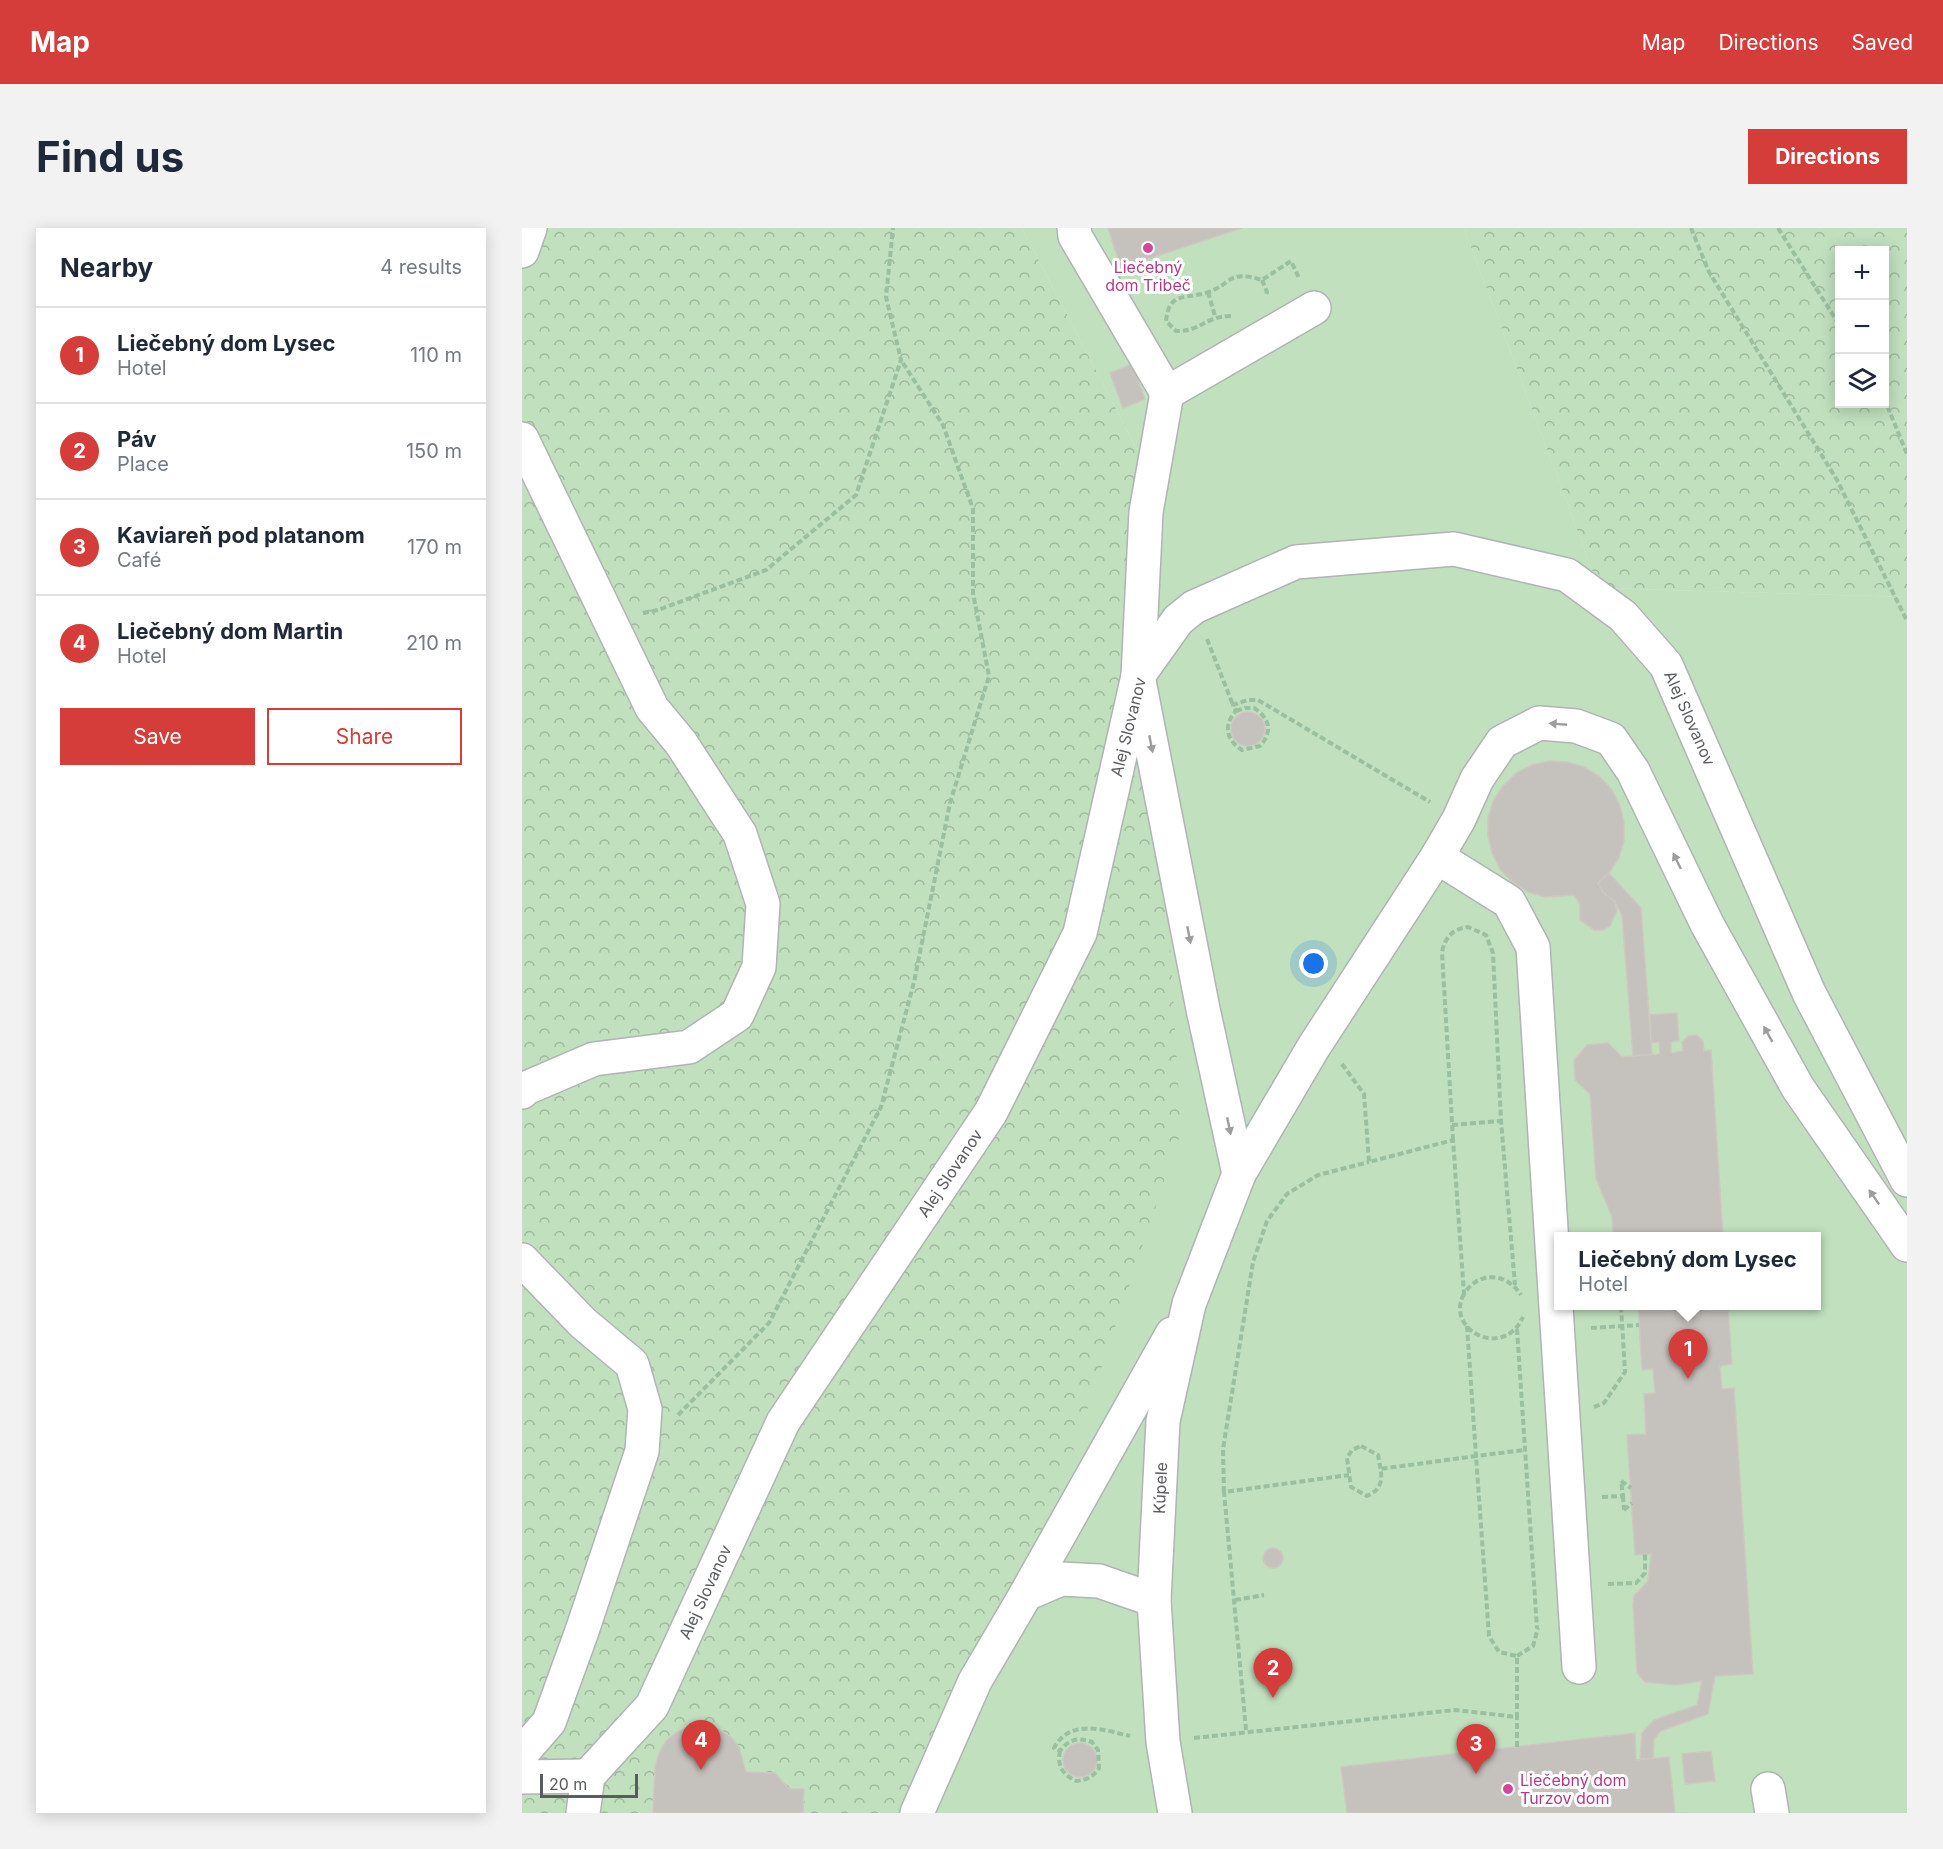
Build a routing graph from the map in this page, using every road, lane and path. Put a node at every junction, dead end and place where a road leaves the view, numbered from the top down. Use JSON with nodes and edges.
{"nodes":[{"id":1,"x":530,"y":228,"type":"edge"},
{"id":2,"x":893,"y":228,"type":"edge"},
{"id":3,"x":1074,"y":228,"type":"edge"},
{"id":4,"x":1691,"y":228,"type":"edge"},
{"id":5,"x":1778,"y":228,"type":"edge"},
{"id":6,"x":522,"y":251,"type":"edge"},
{"id":7,"x":1262,"y":280,"type":"junction"},
{"id":8,"x":1208,"y":292,"type":"junction"},
{"id":9,"x":1264,"y":300,"type":"dead end"},
{"id":10,"x":1314,"y":308,"type":"joint"},
{"id":11,"x":1215,"y":316,"type":"junction"},
{"id":12,"x":1236,"y":316,"type":"dead end"},
{"id":13,"x":1835,"y":320,"type":"edge"},
{"id":14,"x":901,"y":360,"type":"junction"},
{"id":15,"x":1167,"y":393,"type":"junction"},
{"id":16,"x":1888,"y":408,"type":"edge"},
{"id":17,"x":522,"y":440,"type":"edge"},
{"id":18,"x":1907,"y":454,"type":"edge"},
{"id":19,"x":1194,"y":608,"type":"junction"},
{"id":20,"x":608,"y":618,"type":"junction"},
{"id":21,"x":1907,"y":621,"type":"edge"},
{"id":22,"x":1138,"y":676,"type":"junction"},
{"id":23,"x":1233,"y":705,"type":"junction"},
{"id":24,"x":1236,"y":711,"type":"junction"},
{"id":25,"x":1459,"y":819,"type":"junction"},
{"id":26,"x":1437,"y":857,"type":"junction"},
{"id":27,"x":1312,"y":1048,"type":"junction"},
{"id":28,"x":522,"y":1092,"type":"edge"},
{"id":29,"x":1501,"y":1121,"type":"junction"},
{"id":30,"x":1452,"y":1125,"type":"junction"},
{"id":31,"x":1453,"y":1140,"type":"junction"},
{"id":32,"x":1369,"y":1162,"type":"junction"},
{"id":33,"x":1239,"y":1174,"type":"junction"},
{"id":34,"x":1907,"y":1180,"type":"edge"},
{"id":35,"x":1907,"y":1245,"type":"edge"},
{"id":36,"x":522,"y":1260,"type":"edge"},
{"id":37,"x":1554,"y":1278,"type":"edge"},
{"id":38,"x":1515,"y":1285,"type":"junction"},
{"id":39,"x":1464,"y":1294,"type":"junction"},
{"id":40,"x":1523,"y":1300,"type":"dead end"},
{"id":41,"x":1189,"y":1304,"type":"junction"},
{"id":42,"x":1556,"y":1310,"type":"edge"},
{"id":43,"x":1621,"y":1310,"type":"edge"},
{"id":44,"x":1523,"y":1313,"type":"dead end"},
{"id":45,"x":1640,"y":1325,"type":"dead end"},
{"id":46,"x":1467,"y":1326,"type":"junction"},
{"id":47,"x":1622,"y":1326,"type":"junction"},
{"id":48,"x":1517,"y":1328,"type":"junction"},
{"id":49,"x":1590,"y":1328,"type":"dead end"},
{"id":50,"x":1563,"y":1421,"type":"junction"},
{"id":51,"x":1524,"y":1450,"type":"junction"},
{"id":52,"x":642,"y":1451,"type":"junction"},
{"id":53,"x":1476,"y":1456,"type":"junction"},
{"id":54,"x":1380,"y":1469,"type":"junction"},
{"id":55,"x":1349,"y":1475,"type":"junction"},
{"id":56,"x":1631,"y":1488,"type":"dead end"},
{"id":57,"x":1224,"y":1492,"type":"junction"},
{"id":58,"x":1623,"y":1496,"type":"junction"},
{"id":59,"x":1598,"y":1497,"type":"dead end"},
{"id":60,"x":1632,"y":1503,"type":"dead end"},
{"id":61,"x":1645,"y":1554,"type":"dead end"},
{"id":62,"x":1619,"y":1583,"type":"dead end"},
{"id":63,"x":1026,"y":1594,"type":"junction"},
{"id":64,"x":1264,"y":1595,"type":"dead end"},
{"id":65,"x":1154,"y":1600,"type":"junction"},
{"id":66,"x":1235,"y":1600,"type":"junction"},
{"id":67,"x":1537,"y":1628,"type":"dead end"},
{"id":68,"x":1579,"y":1667,"type":"dead end"},
{"id":69,"x":1517,"y":1717,"type":"junction"},
{"id":70,"x":1246,"y":1730,"type":"junction"},
{"id":71,"x":1163,"y":1742,"type":"junction"},
{"id":72,"x":1517,"y":1747,"type":"dead end"},
{"id":73,"x":1060,"y":1751,"type":"junction"},
{"id":74,"x":522,"y":1753,"type":"edge"},
{"id":75,"x":588,"y":1776,"type":"junction"},
{"id":76,"x":522,"y":1777,"type":"edge"},
{"id":77,"x":583,"y":1813,"type":"edge"},
{"id":78,"x":917,"y":1813,"type":"edge"},
{"id":79,"x":1175,"y":1813,"type":"edge"}],
"edges":[{"from":1,"to":6,"type":"lane"},
{"from":2,"to":14,"type":"path"},
{"from":3,"to":15,"type":"lane"},
{"from":4,"to":21,"type":"path"},
{"from":5,"to":13,"type":"path"},
{"from":7,"to":8,"type":"path"},
{"from":7,"to":9,"type":"path"},
{"from":7,"to":10,"type":"path"},
{"from":8,"to":11,"type":"path"},
{"from":8,"to":11,"type":"path"},
{"from":10,"to":15,"type":"lane"},
{"from":11,"to":12,"type":"path"},
{"from":14,"to":20,"type":"path"},
{"from":14,"to":52,"type":"path"},
{"from":15,"to":22,"type":"lane"},
{"from":16,"to":18,"type":"path"},
{"from":17,"to":20,"type":"lane"},
{"from":19,"to":22,"type":"lane","name":"Alej Slovanov"},
{"from":19,"to":23,"type":"path"},
{"from":19,"to":34,"type":"lane","name":"Alej Slovanov"},
{"from":20,"to":28,"type":"lane"},
{"from":22,"to":33,"type":"lane","one_way":true},
{"from":22,"to":75,"type":"lane","name":"Alej Slovanov"},
{"from":23,"to":24,"type":"path"},
{"from":23,"to":25,"type":"path"},
{"from":24,"to":24,"type":"path"},
{"from":25,"to":26,"type":"lane","name":"Kúpele"},
{"from":35,"to":25,"type":"lane","name":"Kúpele","one_way":true},
{"from":26,"to":27,"type":"lane","name":"Kúpele"},
{"from":26,"to":37,"type":"lane"},
{"from":27,"to":32,"type":"path"},
{"from":27,"to":33,"type":"lane","name":"Kúpele"},
{"from":29,"to":30,"type":"path"},
{"from":29,"to":30,"type":"path"},
{"from":29,"to":38,"type":"path"},
{"from":30,"to":31,"type":"path"},
{"from":31,"to":32,"type":"path"},
{"from":31,"to":39,"type":"path"},
{"from":32,"to":57,"type":"path"},
{"from":33,"to":41,"type":"lane","name":"Kúpele"},
{"from":36,"to":52,"type":"lane"},
{"from":38,"to":39,"type":"path"},
{"from":38,"to":40,"type":"path"},
{"from":39,"to":46,"type":"path"},
{"from":41,"to":63,"type":"lane"},
{"from":41,"to":65,"type":"lane","name":"Kúpele"},
{"from":42,"to":50,"type":"lane"},
{"from":43,"to":47,"type":"path"},
{"from":44,"to":48,"type":"path"},
{"from":45,"to":47,"type":"path"},
{"from":46,"to":48,"type":"path"},
{"from":46,"to":53,"type":"path"},
{"from":47,"to":49,"type":"path"},
{"from":47,"to":50,"type":"path"},
{"from":48,"to":51,"type":"path"},
{"from":50,"to":68,"type":"lane"},
{"from":51,"to":53,"type":"path"},
{"from":51,"to":67,"type":"path"},
{"from":52,"to":74,"type":"lane"},
{"from":53,"to":54,"type":"path"},
{"from":53,"to":69,"type":"path"},
{"from":54,"to":55,"type":"path"},
{"from":54,"to":55,"type":"path"},
{"from":55,"to":57,"type":"path"},
{"from":56,"to":58,"type":"path"},
{"from":57,"to":66,"type":"path"},
{"from":58,"to":59,"type":"path"},
{"from":58,"to":60,"type":"path"},
{"from":61,"to":62,"type":"path"},
{"from":63,"to":65,"type":"lane"},
{"from":63,"to":78,"type":"lane"},
{"from":64,"to":66,"type":"path"},
{"from":65,"to":71,"type":"lane","name":"Kúpele"},
{"from":66,"to":70,"type":"path"},
{"from":69,"to":70,"type":"path"},
{"from":69,"to":72,"type":"path"},
{"from":70,"to":71,"type":"path"},
{"from":71,"to":73,"type":"path"},
{"from":71,"to":79,"type":"lane","name":"Kúpele"},
{"from":73,"to":73,"type":"path"},
{"from":75,"to":76,"type":"lane"},
{"from":75,"to":77,"type":"lane"}]}
